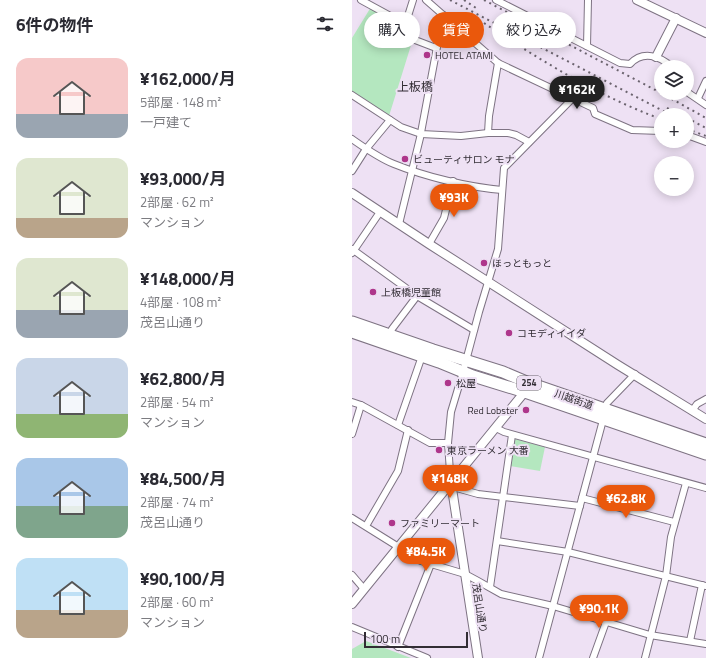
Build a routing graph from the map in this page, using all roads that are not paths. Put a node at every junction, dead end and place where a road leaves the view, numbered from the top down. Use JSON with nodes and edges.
{"nodes":[{"id":1,"x":361,"y":0,"type":"edge"},
{"id":2,"x":413,"y":0,"type":"edge"},
{"id":3,"x":426,"y":0,"type":"edge"},
{"id":4,"x":496,"y":0,"type":"edge"},
{"id":5,"x":588,"y":0,"type":"edge"},
{"id":6,"x":640,"y":1,"type":"edge"},
{"id":7,"x":383,"y":12,"type":"edge"},
{"id":8,"x":409,"y":12,"type":"edge"},
{"id":9,"x":440,"y":12,"type":"edge"},
{"id":10,"x":676,"y":18,"type":"junction"},
{"id":11,"x":706,"y":32,"type":"edge"},
{"id":12,"x":587,"y":46,"type":"junction"},
{"id":13,"x":436,"y":48,"type":"edge"},
{"id":14,"x":481,"y":48,"type":"edge"},
{"id":15,"x":656,"y":58,"type":"junction"},
{"id":16,"x":660,"y":60,"type":"edge"},
{"id":17,"x":498,"y":63,"type":"junction"},
{"id":18,"x":706,"y":81,"type":"edge"},
{"id":19,"x":352,"y":95,"type":"edge"},
{"id":20,"x":694,"y":96,"type":"edge"},
{"id":21,"x":572,"y":98,"type":"junction"},
{"id":22,"x":698,"y":98,"type":"junction"},
{"id":23,"x":706,"y":105,"type":"edge"},
{"id":24,"x":390,"y":120,"type":"junction"},
{"id":25,"x":654,"y":132,"type":"edge"},
{"id":26,"x":488,"y":133,"type":"junction"},
{"id":27,"x":421,"y":134,"type":"junction"},
{"id":28,"x":694,"y":138,"type":"edge"},
{"id":29,"x":352,"y":139,"type":"edge"},
{"id":30,"x":529,"y":142,"type":"junction"},
{"id":31,"x":706,"y":142,"type":"edge"},
{"id":32,"x":366,"y":149,"type":"junction"},
{"id":33,"x":413,"y":170,"type":"junction"},
{"id":34,"x":352,"y":171,"type":"edge"},
{"id":35,"x":453,"y":182,"type":"junction"},
{"id":36,"x":502,"y":190,"type":"junction"},
{"id":37,"x":352,"y":193,"type":"edge"},
{"id":38,"x":380,"y":212,"type":"junction"},
{"id":39,"x":399,"y":224,"type":"junction"},
{"id":40,"x":429,"y":244,"type":"junction"},
{"id":41,"x":352,"y":251,"type":"edge"},
{"id":42,"x":489,"y":281,"type":"junction"},
{"id":43,"x":417,"y":296,"type":"junction"},
{"id":44,"x":352,"y":322,"type":"edge"},
{"id":45,"x":474,"y":330,"type":"junction"},
{"id":46,"x":352,"y":332,"type":"edge"},
{"id":47,"x":390,"y":335,"type":"junction"},
{"id":48,"x":422,"y":356,"type":"junction"},
{"id":49,"x":466,"y":360,"type":"junction"},
{"id":50,"x":464,"y":372,"type":"junction"},
{"id":51,"x":635,"y":374,"type":"junction"},
{"id":52,"x":527,"y":388,"type":"junction"},
{"id":53,"x":706,"y":399,"type":"edge"},
{"id":54,"x":352,"y":402,"type":"edge"},
{"id":55,"x":361,"y":405,"type":"junction"},
{"id":56,"x":692,"y":411,"type":"junction"},
{"id":57,"x":603,"y":414,"type":"junction"},
{"id":58,"x":706,"y":419,"type":"edge"},
{"id":59,"x":398,"y":425,"type":"junction"},
{"id":60,"x":496,"y":428,"type":"junction"},
{"id":61,"x":408,"y":430,"type":"junction"},
{"id":62,"x":352,"y":434,"type":"edge"},
{"id":63,"x":512,"y":435,"type":"junction"},
{"id":64,"x":448,"y":443,"type":"junction"},
{"id":65,"x":706,"y":444,"type":"edge"},
{"id":66,"x":706,"y":454,"type":"edge"},
{"id":67,"x":593,"y":457,"type":"junction"},
{"id":68,"x":686,"y":483,"type":"junction"},
{"id":69,"x":452,"y":484,"type":"junction"},
{"id":70,"x":706,"y":488,"type":"edge"},
{"id":71,"x":503,"y":497,"type":"junction"},
{"id":72,"x":582,"y":498,"type":"junction"},
{"id":73,"x":580,"y":506,"type":"junction"},
{"id":74,"x":352,"y":518,"type":"edge"},
{"id":75,"x":674,"y":522,"type":"junction"},
{"id":76,"x":366,"y":526,"type":"junction"},
{"id":77,"x":497,"y":542,"type":"junction"},
{"id":78,"x":398,"y":547,"type":"junction"},
{"id":79,"x":568,"y":552,"type":"junction"},
{"id":80,"x":431,"y":564,"type":"junction"},
{"id":81,"x":465,"y":574,"type":"junction"},
{"id":82,"x":352,"y":575,"type":"edge"},
{"id":83,"x":666,"y":576,"type":"junction"},
{"id":84,"x":704,"y":586,"type":"edge"},
{"id":85,"x":490,"y":587,"type":"junction"},
{"id":86,"x":364,"y":589,"type":"junction"},
{"id":87,"x":352,"y":604,"type":"edge"},
{"id":88,"x":553,"y":606,"type":"junction"},
{"id":89,"x":606,"y":622,"type":"junction"},
{"id":90,"x":352,"y":627,"type":"edge"},
{"id":91,"x":650,"y":635,"type":"junction"},
{"id":92,"x":690,"y":641,"type":"junction"},
{"id":93,"x":706,"y":644,"type":"edge"},
{"id":94,"x":398,"y":647,"type":"junction"},
{"id":95,"x":427,"y":658,"type":"edge"},
{"id":96,"x":478,"y":658,"type":"edge"},
{"id":97,"x":539,"y":658,"type":"edge"},
{"id":98,"x":594,"y":658,"type":"edge"},
{"id":99,"x":645,"y":658,"type":"edge"}],
"edges":[{"from":1,"to":7,"type":"street"},
{"from":2,"to":8,"type":"street"},
{"from":3,"to":9,"type":"street"},
{"from":4,"to":12,"type":"street"},
{"from":5,"to":12,"type":"street"},
{"from":6,"to":10,"type":"street"},
{"from":10,"to":11,"type":"street"},
{"from":10,"to":15,"type":"street"},
{"from":12,"to":15,"type":"street"},
{"from":13,"to":27,"type":"street"},
{"from":14,"to":17,"type":"street"},
{"from":15,"to":16,"type":"street"},
{"from":17,"to":21,"type":"street"},
{"from":17,"to":26,"type":"street"},
{"from":18,"to":22,"type":"street"},
{"from":19,"to":24,"type":"street"},
{"from":20,"to":22,"type":"street"},
{"from":21,"to":25,"type":"street"},
{"from":21,"to":30,"type":"street","name":"茂呂山通り"},
{"from":22,"to":23,"type":"street"},
{"from":24,"to":27,"type":"street"},
{"from":24,"to":32,"type":"street"},
{"from":26,"to":27,"type":"street"},
{"from":26,"to":30,"type":"street"},
{"from":27,"to":33,"type":"street"},
{"from":28,"to":31,"type":"street"},
{"from":29,"to":32,"type":"street"},
{"from":30,"to":36,"type":"street","name":"茂呂山通り"},
{"from":32,"to":33,"type":"street"},
{"from":32,"to":34,"type":"street"},
{"from":33,"to":35,"type":"street"},
{"from":33,"to":39,"type":"street"},
{"from":35,"to":36,"type":"street"},
{"from":35,"to":40,"type":"street"},
{"from":36,"to":42,"type":"street","name":"茂呂山通り"},
{"from":37,"to":38,"type":"street"},
{"from":38,"to":39,"type":"street"},
{"from":38,"to":41,"type":"street"},
{"from":39,"to":40,"type":"street"},
{"from":40,"to":42,"type":"street"},
{"from":41,"to":43,"type":"street"},
{"from":42,"to":45,"type":"street","name":"茂呂山通り"},
{"from":42,"to":51,"type":"street"},
{"from":43,"to":45,"type":"street"},
{"from":43,"to":47,"type":"street"},
{"from":44,"to":47,"type":"highway","name":"川越街道","number":"254"},
{"from":45,"to":49,"type":"street","name":"茂呂山通り"},
{"from":46,"to":48,"type":"highway","name":"川越街道","number":"254"},
{"from":47,"to":49,"type":"highway","name":"川越街道","number":"254"},
{"from":48,"to":50,"type":"highway","name":"川越街道","number":"254"},
{"from":48,"to":59,"type":"street"},
{"from":49,"to":50,"type":"street","name":"茂呂山通り"},
{"from":49,"to":52,"type":"highway","name":"川越街道","number":"254"},
{"from":50,"to":52,"type":"highway","name":"川越街道","number":"254"},
{"from":50,"to":64,"type":"street","name":"茂呂山通り"},
{"from":51,"to":56,"type":"street"},
{"from":51,"to":57,"type":"street"},
{"from":52,"to":57,"type":"highway","name":"川越街道","number":"254"},
{"from":52,"to":60,"type":"street"},
{"from":53,"to":56,"type":"street"},
{"from":54,"to":55,"type":"street"},
{"from":55,"to":59,"type":"street"},
{"from":55,"to":62,"type":"street"},
{"from":56,"to":58,"type":"street"},
{"from":57,"to":65,"type":"highway","name":"川越街道","number":"254"},
{"from":57,"to":66,"type":"highway","name":"川越街道","number":"254"},
{"from":57,"to":67,"type":"street"},
{"from":59,"to":61,"type":"street"},
{"from":60,"to":63,"type":"street"},
{"from":60,"to":69,"type":"street"},
{"from":61,"to":64,"type":"street"},
{"from":61,"to":76,"type":"street"},
{"from":63,"to":67,"type":"street"},
{"from":63,"to":71,"type":"street"},
{"from":64,"to":69,"type":"street","name":"茂呂山通り"},
{"from":67,"to":68,"type":"street"},
{"from":67,"to":72,"type":"street"},
{"from":68,"to":70,"type":"street"},
{"from":68,"to":75,"type":"street"},
{"from":69,"to":71,"type":"street"},
{"from":69,"to":78,"type":"street"},
{"from":69,"to":81,"type":"street","name":"茂呂山通り"},
{"from":71,"to":73,"type":"street"},
{"from":71,"to":77,"type":"street"},
{"from":72,"to":73,"type":"street"},
{"from":72,"to":75,"type":"street"},
{"from":73,"to":79,"type":"street"},
{"from":74,"to":76,"type":"street"},
{"from":75,"to":83,"type":"street"},
{"from":76,"to":78,"type":"street"},
{"from":77,"to":79,"type":"street"},
{"from":77,"to":85,"type":"street"},
{"from":78,"to":80,"type":"street"},
{"from":78,"to":86,"type":"street"},
{"from":79,"to":83,"type":"street"},
{"from":79,"to":88,"type":"street"},
{"from":80,"to":81,"type":"street"},
{"from":80,"to":94,"type":"street"},
{"from":81,"to":85,"type":"street"},
{"from":81,"to":96,"type":"street","name":"茂呂山通り"},
{"from":82,"to":86,"type":"street"},
{"from":83,"to":84,"type":"street"},
{"from":83,"to":91,"type":"street"},
{"from":84,"to":92,"type":"street"},
{"from":85,"to":88,"type":"street"},
{"from":86,"to":87,"type":"street"},
{"from":88,"to":89,"type":"street"},
{"from":88,"to":97,"type":"street"},
{"from":89,"to":91,"type":"street"},
{"from":89,"to":98,"type":"street"},
{"from":90,"to":94,"type":"street"},
{"from":91,"to":92,"type":"street"},
{"from":91,"to":99,"type":"street"},
{"from":92,"to":93,"type":"street"},
{"from":94,"to":95,"type":"street"}]}
